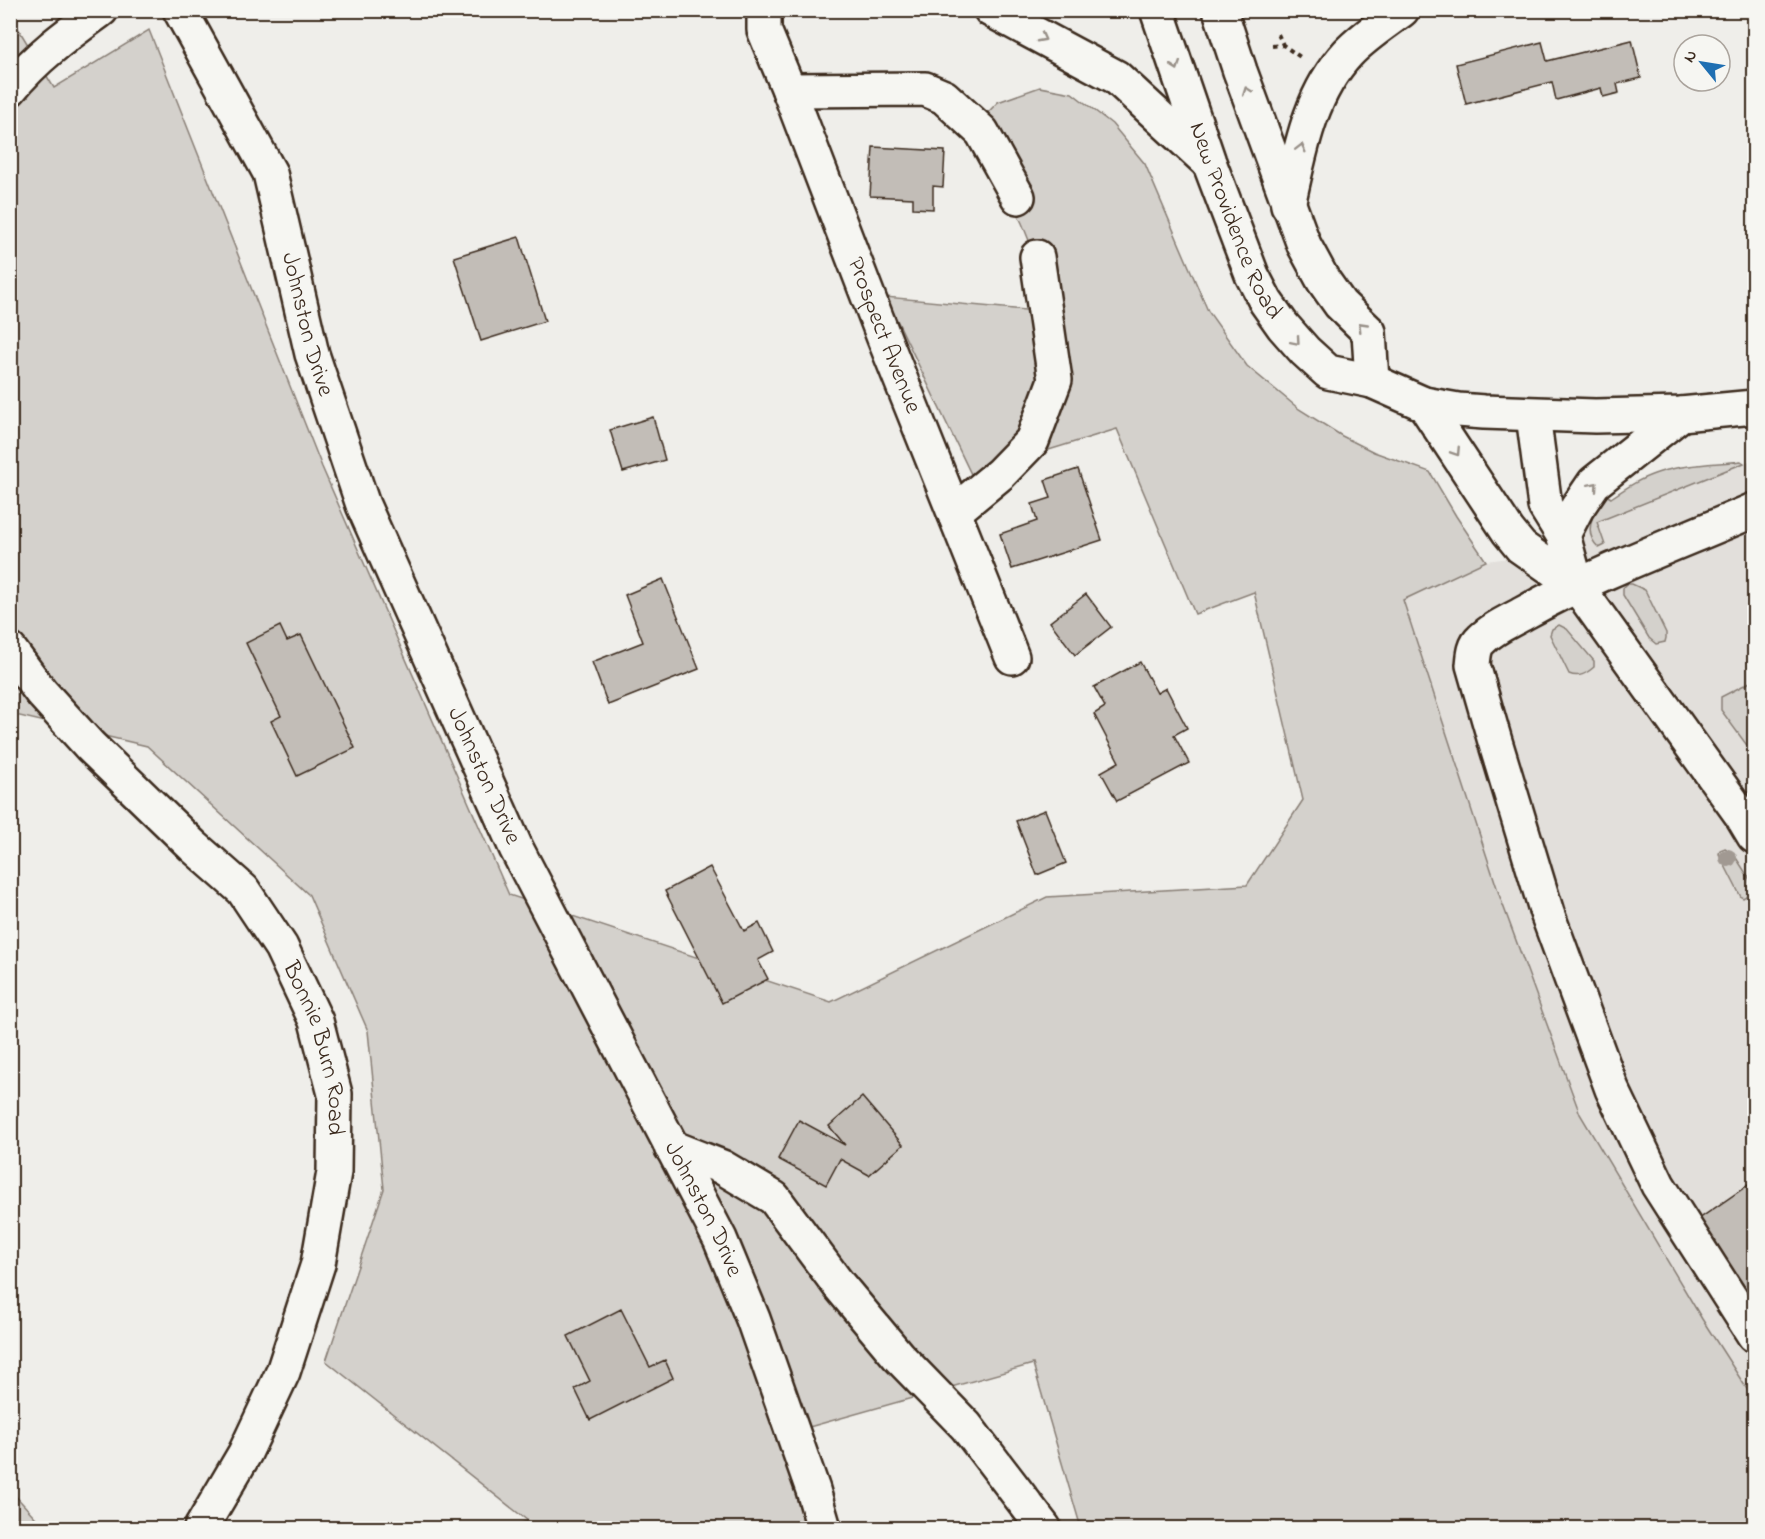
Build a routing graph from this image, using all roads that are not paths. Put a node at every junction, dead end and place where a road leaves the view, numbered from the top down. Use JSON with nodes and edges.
{"nodes":[{"id":1,"x":101,"y":10,"type":"edge"},
{"id":2,"x":180,"y":10,"type":"edge"},
{"id":3,"x":764,"y":10,"type":"edge"},
{"id":4,"x":991,"y":10,"type":"edge"},
{"id":5,"x":1156,"y":10,"type":"edge"},
{"id":6,"x":1220,"y":10,"type":"edge"},
{"id":7,"x":1402,"y":10,"type":"edge"},
{"id":8,"x":10,"y":89,"type":"edge"},
{"id":9,"x":789,"y":90,"type":"junction"},
{"id":10,"x":1209,"y":162,"type":"junction"},
{"id":11,"x":1017,"y":197,"type":"dead end"},
{"id":12,"x":1288,"y":205,"type":"junction"},
{"id":13,"x":1037,"y":257,"type":"dead end"},
{"id":14,"x":1372,"y":381,"type":"junction"},
{"id":15,"x":1424,"y":404,"type":"junction"},
{"id":16,"x":1755,"y":407,"type":"edge"},
{"id":17,"x":1681,"y":414,"type":"junction"},
{"id":18,"x":1533,"y":415,"type":"junction"},
{"id":19,"x":1755,"y":510,"type":"edge"},
{"id":20,"x":954,"y":512,"type":"junction"},
{"id":21,"x":1563,"y":535,"type":"junction"},
{"id":22,"x":1577,"y":586,"type":"junction"},
{"id":23,"x":10,"y":650,"type":"edge"},
{"id":24,"x":1012,"y":657,"type":"dead end"},
{"id":25,"x":1755,"y":836,"type":"edge"},
{"id":26,"x":671,"y":1147,"type":"junction"},
{"id":27,"x":1755,"y":1335,"type":"edge"},
{"id":28,"x":201,"y":1528,"type":"edge"},
{"id":29,"x":824,"y":1528,"type":"edge"},
{"id":30,"x":1044,"y":1528,"type":"edge"}],
"edges":[{"from":1,"to":8,"type":"main road"},
{"from":2,"to":26,"type":"main road","name":"Johnston Drive"},
{"from":3,"to":9,"type":"main road","name":"Prospect Avenue"},
{"from":4,"to":10,"type":"main road","one_way":true},
{"from":5,"to":10,"type":"main road","name":"New Providence Road","one_way":true},
{"from":12,"to":6,"type":"main road","one_way":true},
{"from":12,"to":7,"type":"main road","one_way":true},
{"from":9,"to":11,"type":"main road"},
{"from":9,"to":20,"type":"main road","name":"Prospect Avenue"},
{"from":10,"to":14,"type":"main road","name":"New Providence Road","one_way":true},
{"from":14,"to":12,"type":"main road","one_way":true},
{"from":13,"to":20,"type":"main road"},
{"from":14,"to":15,"type":"main road","name":"New Providence Road"},
{"from":15,"to":18,"type":"main road","name":"New Providence Road"},
{"from":15,"to":22,"type":"main road","one_way":true},
{"from":16,"to":17,"type":"main road","name":"New Providence Road"},
{"from":17,"to":18,"type":"main road","name":"New Providence Road"},
{"from":21,"to":17,"type":"main road","one_way":true},
{"from":18,"to":21,"type":"main road"},
{"from":19,"to":22,"type":"main road"},
{"from":20,"to":24,"type":"main road","name":"Prospect Avenue"},
{"from":21,"to":22,"type":"main road"},
{"from":22,"to":25,"type":"main road"},
{"from":22,"to":27,"type":"main road"},
{"from":23,"to":28,"type":"main road","name":"Bonnie Burn Road"},
{"from":26,"to":29,"type":"main road","name":"Johnston Drive"},
{"from":26,"to":30,"type":"main road"}]}
